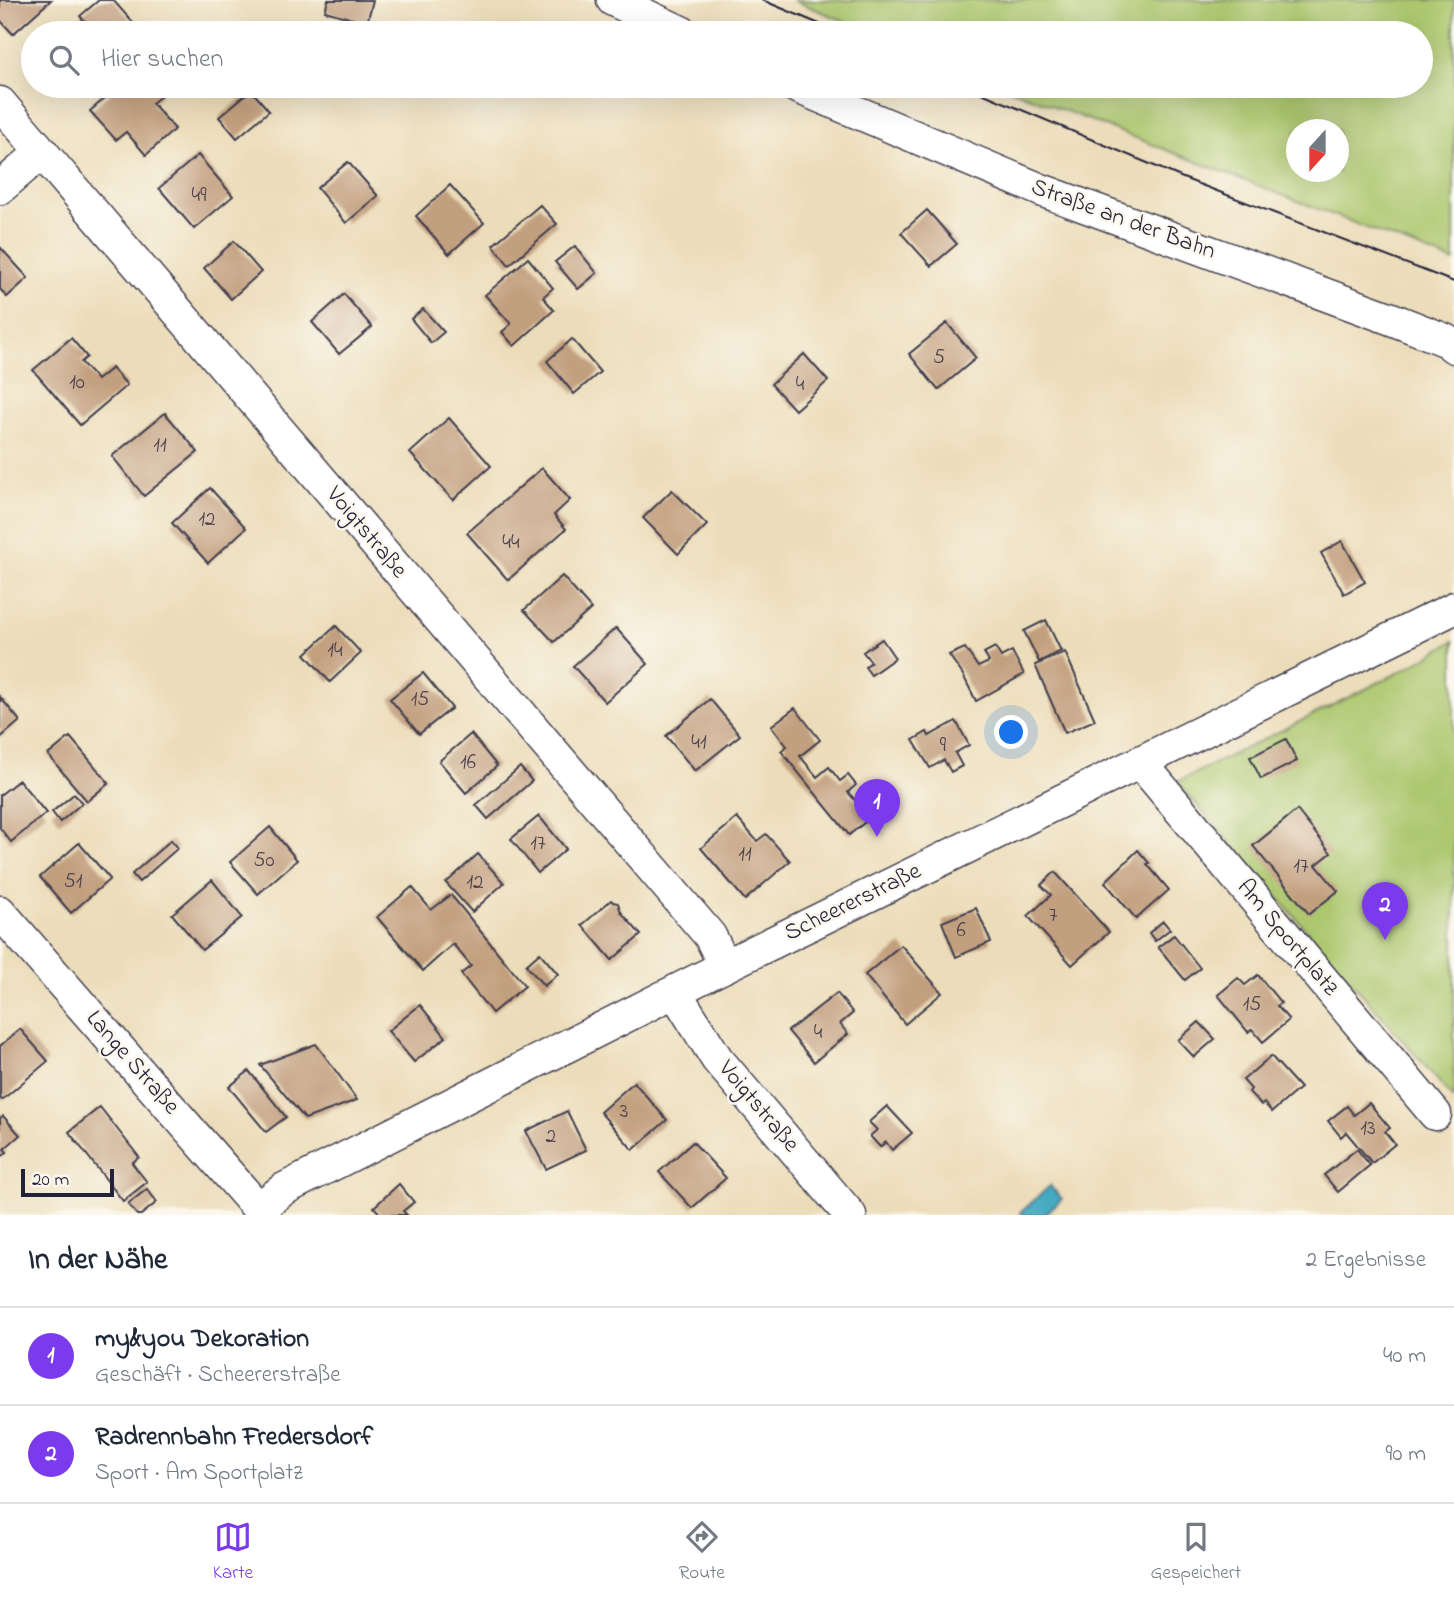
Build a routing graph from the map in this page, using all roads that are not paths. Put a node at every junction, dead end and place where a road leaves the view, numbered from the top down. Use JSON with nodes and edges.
{"nodes":[{"id":1,"x":613,"y":0,"type":"edge"},
{"id":2,"x":658,"y":21,"type":"edge"},
{"id":3,"x":823,"y":98,"type":"edge"},
{"id":4,"x":0,"y":103,"type":"edge"},
{"id":5,"x":41,"y":152,"type":"junction"},
{"id":6,"x":0,"y":188,"type":"edge"},
{"id":7,"x":1454,"y":347,"type":"edge"},
{"id":8,"x":1454,"y":608,"type":"edge"},
{"id":9,"x":1140,"y":762,"type":"junction"},
{"id":10,"x":0,"y":912,"type":"edge"},
{"id":11,"x":725,"y":966,"type":"junction"},
{"id":12,"x":676,"y":992,"type":"junction"},
{"id":13,"x":1435,"y":1114,"type":"dead end"},
{"id":14,"x":261,"y":1212,"type":"edge"},
{"id":15,"x":850,"y":1215,"type":"edge"}],
"edges":[{"from":1,"to":2,"type":"street"},
{"from":3,"to":7,"type":"street","name":"Straße an der Bahn"},
{"from":4,"to":5,"type":"street","name":"Voigtstraße"},
{"from":5,"to":6,"type":"street"},
{"from":5,"to":11,"type":"street","name":"Voigtstraße"},
{"from":8,"to":9,"type":"street","name":"Scheererstraße"},
{"from":9,"to":11,"type":"street","name":"Scheererstraße"},
{"from":9,"to":13,"type":"street","name":"Am Sportplatz"},
{"from":10,"to":14,"type":"street","name":"Lange Straße"},
{"from":11,"to":12,"type":"street","name":"Scheererstraße"},
{"from":12,"to":14,"type":"street","name":"Scheererstraße"},
{"from":12,"to":15,"type":"street","name":"Voigtstraße"}]}
